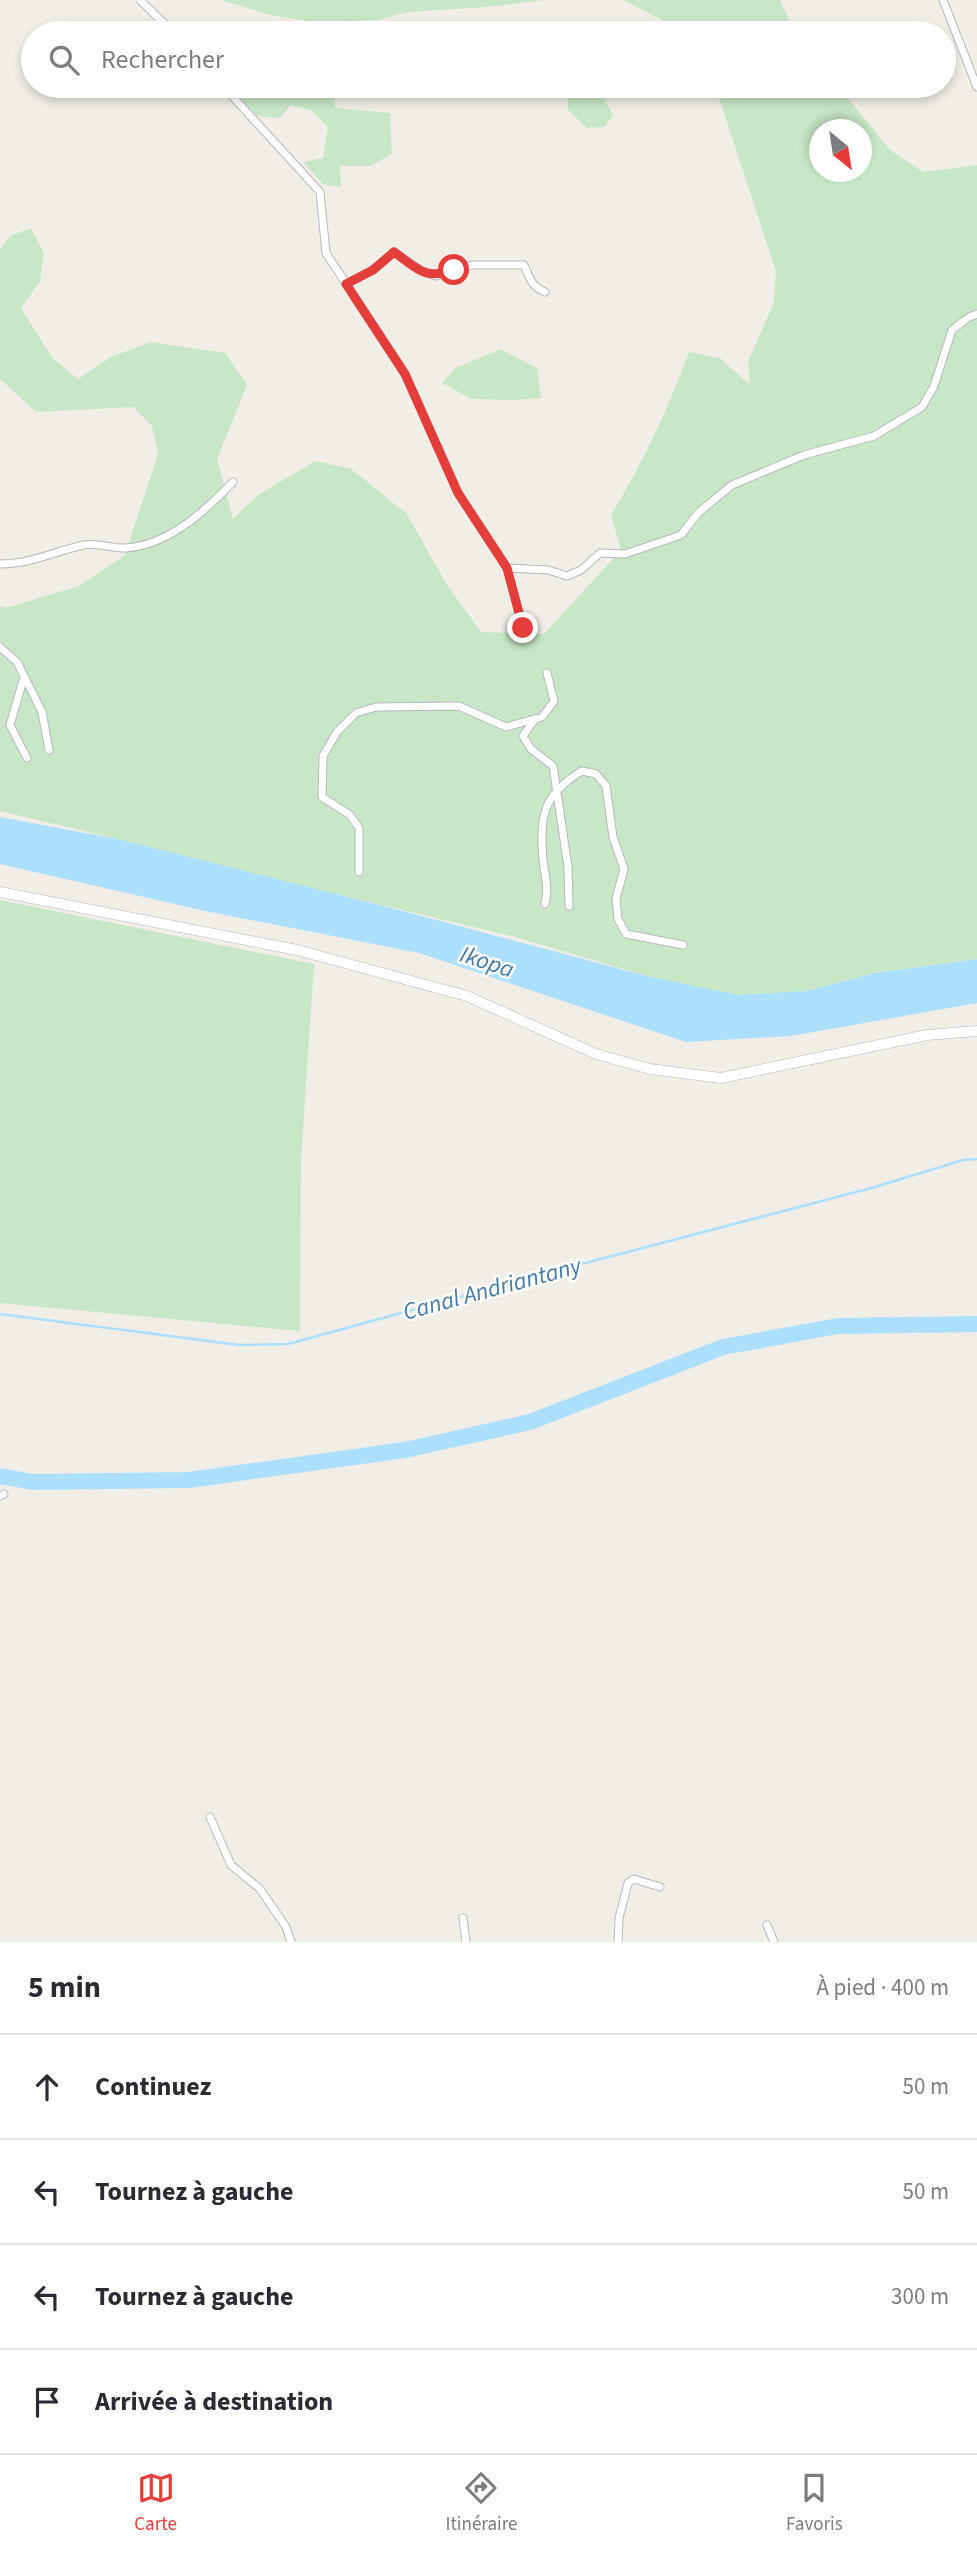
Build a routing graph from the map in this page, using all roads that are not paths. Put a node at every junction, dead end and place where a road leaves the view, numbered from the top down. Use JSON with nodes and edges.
{"nodes":[{"id":1,"x":140,"y":0,"type":"edge"},
{"id":2,"x":943,"y":0,"type":"edge"},
{"id":3,"x":161,"y":21,"type":"edge"},
{"id":4,"x":951,"y":21,"type":"edge"},
{"id":5,"x":956,"y":33,"type":"edge"},
{"id":6,"x":977,"y":87,"type":"edge"},
{"id":7,"x":234,"y":98,"type":"edge"},
{"id":8,"x":346,"y":284,"type":"junction"},
{"id":9,"x":545,"y":292,"type":"dead end"},
{"id":10,"x":977,"y":314,"type":"edge"},
{"id":11,"x":233,"y":482,"type":"dead end"},
{"id":12,"x":0,"y":564,"type":"edge"},
{"id":13,"x":507,"y":568,"type":"junction"},
{"id":14,"x":523,"y":628,"type":"dead end"},
{"id":15,"x":0,"y":647,"type":"edge"},
{"id":16,"x":547,"y":673,"type":"dead end"},
{"id":17,"x":24,"y":676,"type":"junction"},
{"id":18,"x":535,"y":719,"type":"junction"},
{"id":19,"x":49,"y":750,"type":"dead end"},
{"id":20,"x":27,"y":758,"type":"dead end"},
{"id":21,"x":557,"y":792,"type":"junction"},
{"id":22,"x":359,"y":873,"type":"dead end"},
{"id":23,"x":0,"y":892,"type":"edge"},
{"id":24,"x":545,"y":904,"type":"dead end"},
{"id":25,"x":569,"y":906,"type":"dead end"},
{"id":26,"x":683,"y":946,"type":"dead end"},
{"id":27,"x":977,"y":1031,"type":"edge"},
{"id":28,"x":210,"y":1817,"type":"dead end"},
{"id":29,"x":660,"y":1887,"type":"dead end"},
{"id":30,"x":463,"y":1918,"type":"dead end"},
{"id":31,"x":767,"y":1925,"type":"dead end"},
{"id":32,"x":291,"y":1942,"type":"edge"},
{"id":33,"x":466,"y":1942,"type":"edge"},
{"id":34,"x":618,"y":1942,"type":"edge"},
{"id":35,"x":774,"y":1942,"type":"edge"}],
"edges":[{"from":1,"to":3,"type":"street"},
{"from":2,"to":4,"type":"street"},
{"from":5,"to":6,"type":"street"},
{"from":7,"to":8,"type":"street"},
{"from":8,"to":9,"type":"street"},
{"from":8,"to":13,"type":"street"},
{"from":10,"to":13,"type":"street"},
{"from":11,"to":12,"type":"street"},
{"from":13,"to":14,"type":"street"},
{"from":15,"to":17,"type":"street"},
{"from":16,"to":18,"type":"street"},
{"from":17,"to":19,"type":"street"},
{"from":17,"to":20,"type":"street"},
{"from":18,"to":21,"type":"street"},
{"from":18,"to":22,"type":"street"},
{"from":21,"to":24,"type":"street"},
{"from":21,"to":25,"type":"street"},
{"from":21,"to":26,"type":"street"},
{"from":23,"to":27,"type":"main road"},
{"from":28,"to":32,"type":"street"},
{"from":29,"to":34,"type":"street"},
{"from":30,"to":33,"type":"street"},
{"from":31,"to":35,"type":"street"}]}
